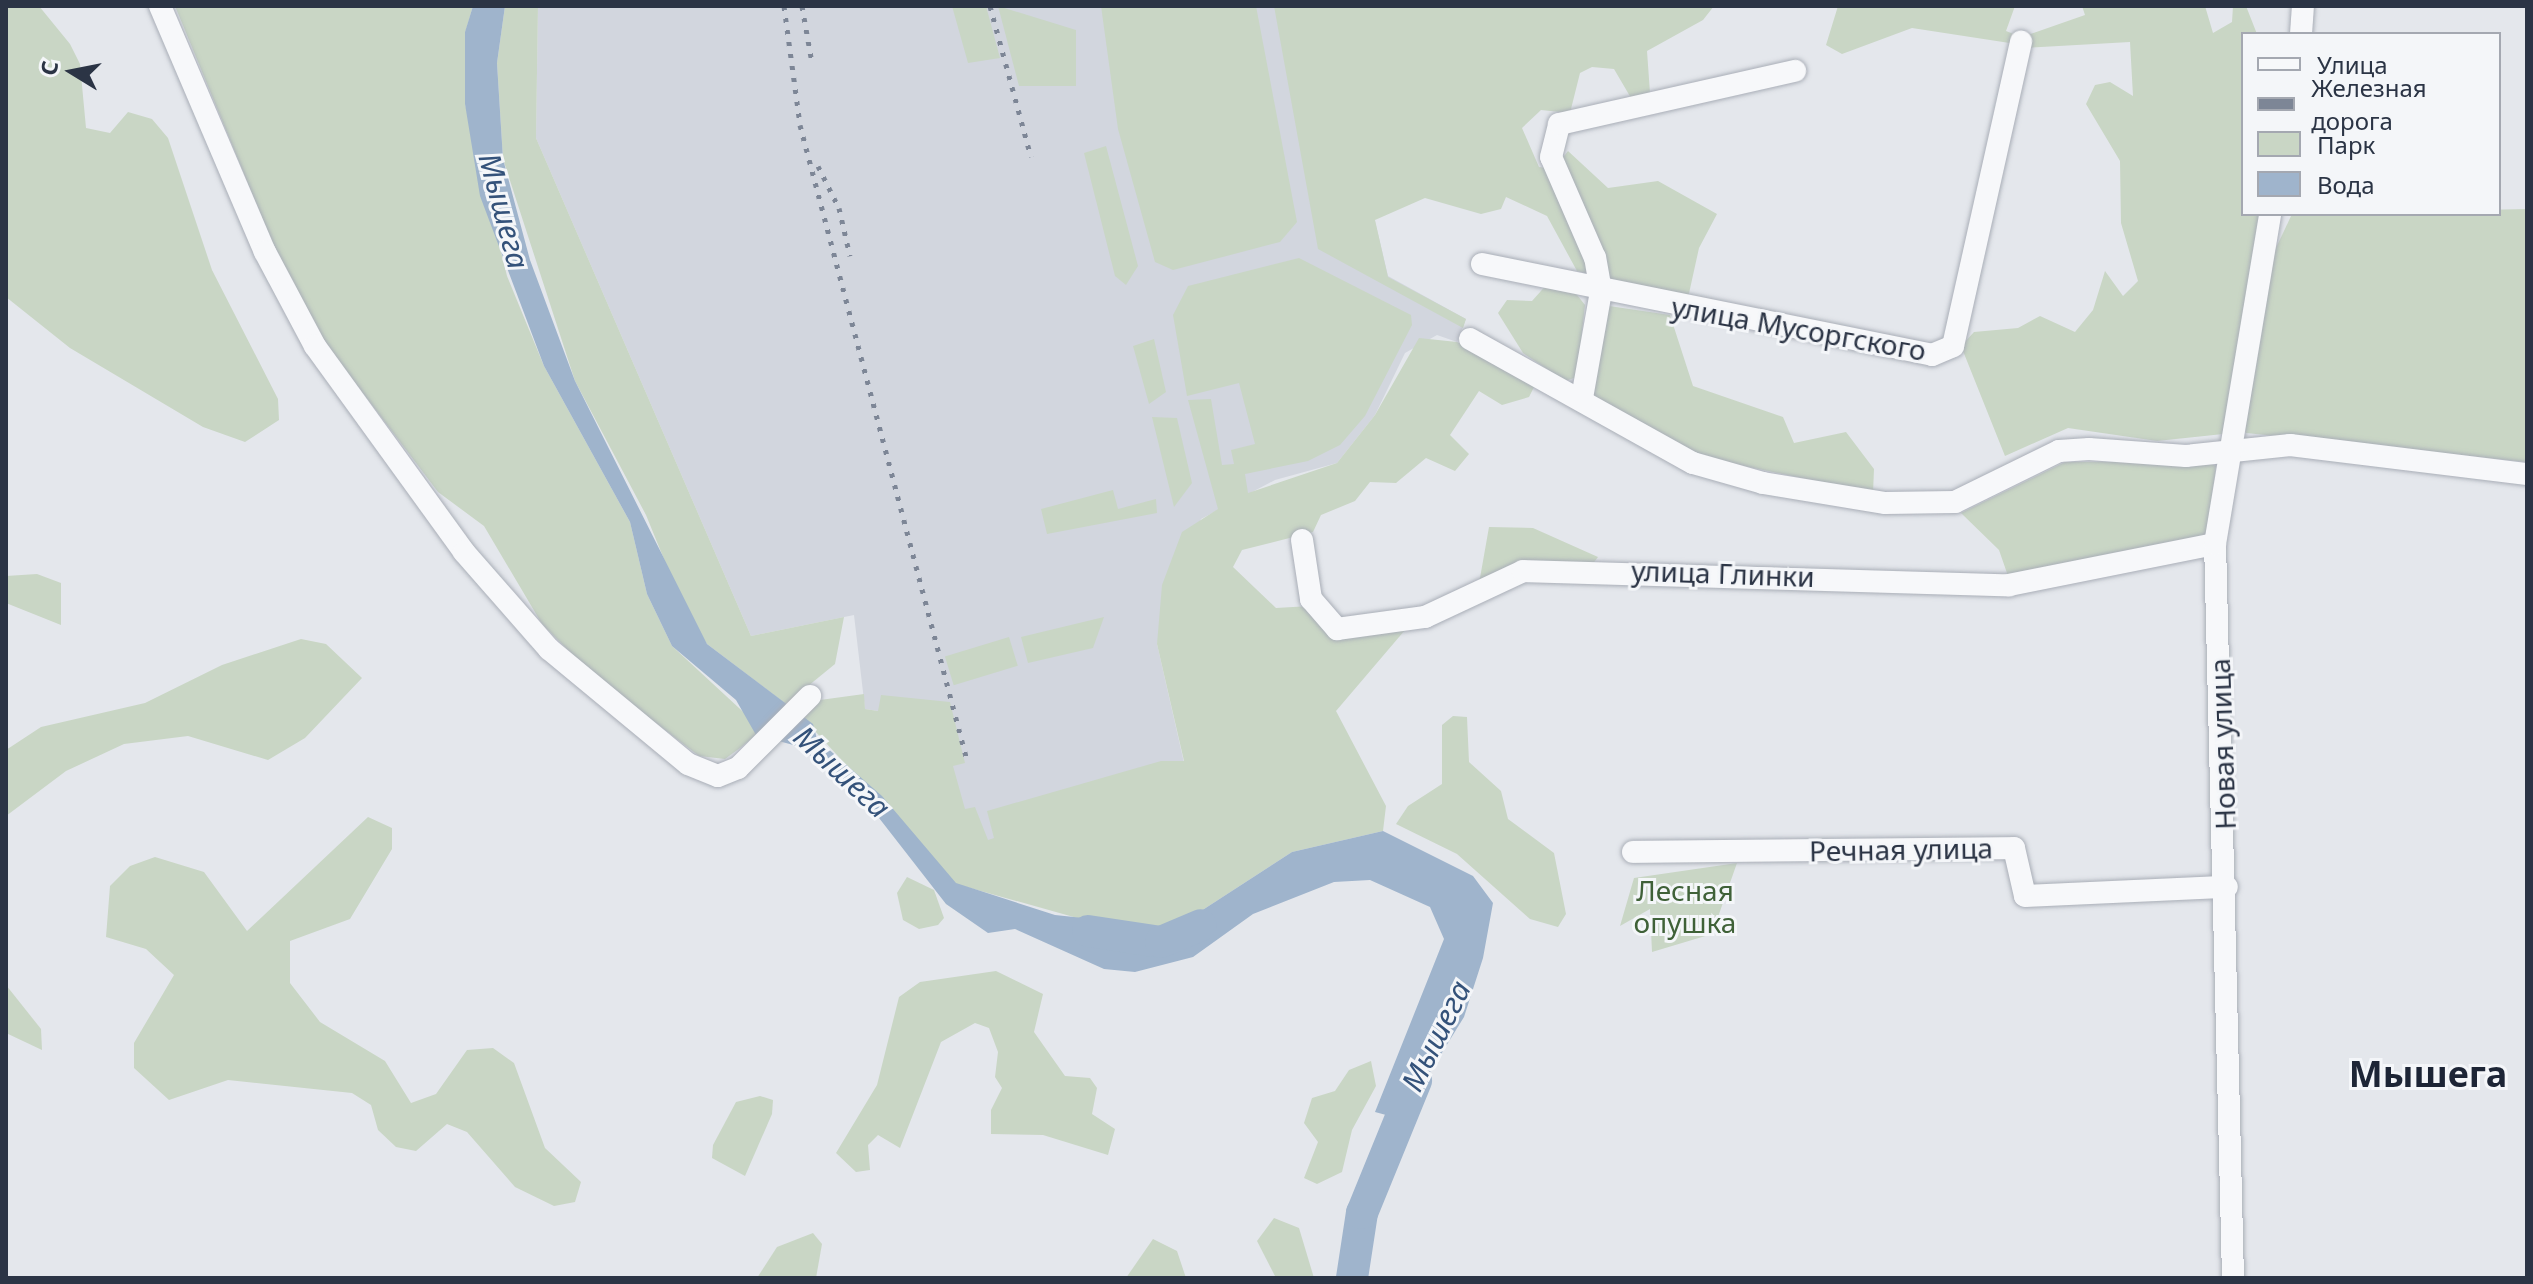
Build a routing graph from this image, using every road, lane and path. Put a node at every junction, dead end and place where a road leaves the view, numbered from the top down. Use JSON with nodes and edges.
{"nodes":[{"id":1,"x":160,"y":6,"type":"edge"},
{"id":2,"x":2303,"y":6,"type":"edge"},
{"id":3,"x":2301,"y":32,"type":"edge"},
{"id":4,"x":2021,"y":41,"type":"dead end"},
{"id":5,"x":1795,"y":71,"type":"dead end"},
{"id":6,"x":2270,"y":216,"type":"edge"},
{"id":7,"x":1482,"y":264,"type":"dead end"},
{"id":8,"x":1601,"y":291,"type":"junction"},
{"id":9,"x":1470,"y":339,"type":"dead end"},
{"id":10,"x":1582,"y":398,"type":"junction"},
{"id":11,"x":2229,"y":446,"type":"junction"},
{"id":12,"x":2527,"y":474,"type":"edge"},
{"id":13,"x":1302,"y":540,"type":"dead end"},
{"id":14,"x":2215,"y":544,"type":"junction"},
{"id":15,"x":810,"y":696,"type":"dead end"},
{"id":16,"x":1633,"y":852,"type":"dead end"},
{"id":17,"x":2227,"y":887,"type":"junction"},
{"id":18,"x":2233,"y":1278,"type":"edge"}],
"edges":[{"from":1,"to":15,"type":"street"},
{"from":2,"to":3,"type":"street"},
{"from":4,"to":8,"type":"street","name":"улица Мусоргского"},
{"from":5,"to":8,"type":"street"},
{"from":6,"to":11,"type":"street","name":"Новая улица"},
{"from":7,"to":8,"type":"street","name":"улица Мусоргского"},
{"from":8,"to":10,"type":"street"},
{"from":9,"to":10,"type":"street"},
{"from":10,"to":11,"type":"street"},
{"from":11,"to":12,"type":"street"},
{"from":11,"to":14,"type":"street","name":"Новая улица"},
{"from":13,"to":14,"type":"street","name":"улица Глинки"},
{"from":14,"to":17,"type":"street","name":"Новая улица"},
{"from":16,"to":17,"type":"street","name":"Речная улица"},
{"from":17,"to":18,"type":"street","name":"Новая улица"}]}
